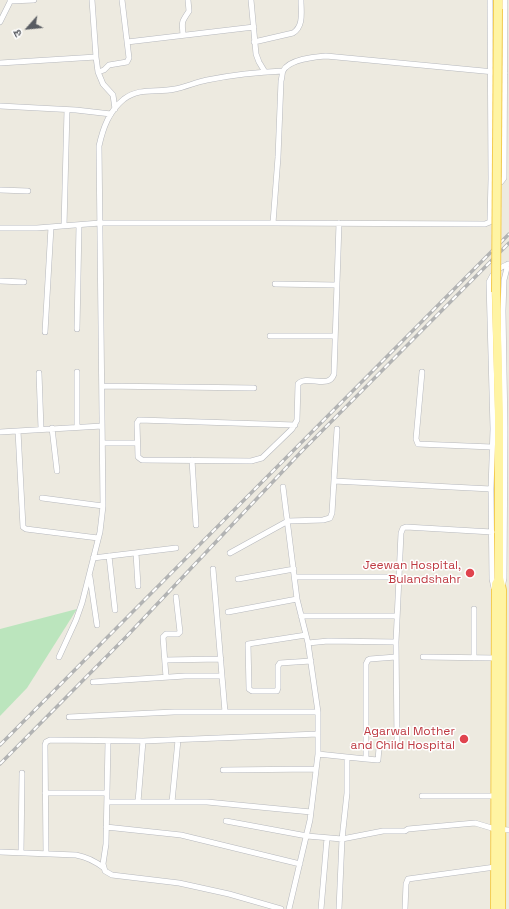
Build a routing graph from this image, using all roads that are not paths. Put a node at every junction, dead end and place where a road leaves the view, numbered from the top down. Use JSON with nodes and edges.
{"nodes":[{"id":1,"x":34,"y":0,"type":"edge"},
{"id":2,"x":92,"y":0,"type":"edge"},
{"id":3,"x":122,"y":0,"type":"edge"},
{"id":4,"x":188,"y":0,"type":"edge"},
{"id":5,"x":251,"y":0,"type":"edge"},
{"id":6,"x":301,"y":0,"type":"edge"},
{"id":7,"x":490,"y":0,"type":"edge"},
{"id":8,"x":498,"y":0,"type":"edge"},
{"id":9,"x":505,"y":0,"type":"edge"},
{"id":10,"x":11,"y":1,"type":"edge"},
{"id":11,"x":507,"y":19,"type":"edge"},
{"id":12,"x":0,"y":22,"type":"edge"},
{"id":13,"x":254,"y":27,"type":"junction"},
{"id":14,"x":183,"y":36,"type":"junction"},
{"id":15,"x":127,"y":42,"type":"junction"},
{"id":16,"x":254,"y":42,"type":"junction"},
{"id":17,"x":96,"y":57,"type":"junction"},
{"id":18,"x":0,"y":63,"type":"edge"},
{"id":19,"x":283,"y":71,"type":"junction"},
{"id":20,"x":98,"y":72,"type":"junction"},
{"id":21,"x":265,"y":72,"type":"junction"},
{"id":22,"x":490,"y":72,"type":"junction"},
{"id":23,"x":505,"y":73,"type":"junction"},
{"id":24,"x":0,"y":106,"type":"edge"},
{"id":25,"x":115,"y":109,"type":"junction"},
{"id":26,"x":67,"y":110,"type":"junction"},
{"id":27,"x":111,"y":114,"type":"junction"},
{"id":28,"x":507,"y":130,"type":"edge"},
{"id":29,"x":491,"y":179,"type":"junction"},
{"id":30,"x":0,"y":190,"type":"edge"},
{"id":31,"x":28,"y":191,"type":"dead end"},
{"id":32,"x":100,"y":223,"type":"junction"},
{"id":33,"x":273,"y":223,"type":"junction"},
{"id":34,"x":339,"y":223,"type":"junction"},
{"id":35,"x":79,"y":225,"type":"junction"},
{"id":36,"x":64,"y":226,"type":"junction"},
{"id":37,"x":51,"y":227,"type":"junction"},
{"id":38,"x":0,"y":228,"type":"edge"},
{"id":39,"x":508,"y":264,"type":"edge"},
{"id":40,"x":0,"y":281,"type":"edge"},
{"id":41,"x":24,"y":282,"type":"dead end"},
{"id":42,"x":275,"y":284,"type":"dead end"},
{"id":43,"x":336,"y":285,"type":"junction"},
{"id":44,"x":503,"y":322,"type":"junction"},
{"id":45,"x":509,"y":323,"type":"edge"},
{"id":46,"x":77,"y":329,"type":"dead end"},
{"id":47,"x":45,"y":332,"type":"dead end"},
{"id":48,"x":270,"y":336,"type":"dead end"},
{"id":49,"x":335,"y":336,"type":"junction"},
{"id":50,"x":77,"y":372,"type":"dead end"},
{"id":51,"x":422,"y":372,"type":"dead end"},
{"id":52,"x":39,"y":373,"type":"dead end"},
{"id":53,"x":102,"y":386,"type":"junction"},
{"id":54,"x":254,"y":388,"type":"dead end"},
{"id":55,"x":506,"y":388,"type":"edge"},
{"id":56,"x":507,"y":419,"type":"edge"},
{"id":57,"x":295,"y":425,"type":"junction"},
{"id":58,"x":102,"y":426,"type":"junction"},
{"id":59,"x":77,"y":427,"type":"junction"},
{"id":60,"x":52,"y":428,"type":"junction"},
{"id":61,"x":41,"y":429,"type":"junction"},
{"id":62,"x":338,"y":429,"type":"dead end"},
{"id":63,"x":18,"y":431,"type":"junction"},
{"id":64,"x":0,"y":432,"type":"edge"},
{"id":65,"x":103,"y":443,"type":"junction"},
{"id":66,"x":137,"y":443,"type":"junction"},
{"id":67,"x":492,"y":448,"type":"junction"},
{"id":68,"x":192,"y":460,"type":"junction"},
{"id":69,"x":57,"y":472,"type":"dead end"},
{"id":70,"x":334,"y":481,"type":"junction"},
{"id":71,"x":283,"y":487,"type":"dead end"},
{"id":72,"x":492,"y":489,"type":"junction"},
{"id":73,"x":42,"y":498,"type":"dead end"},
{"id":74,"x":507,"y":499,"type":"edge"},
{"id":75,"x":103,"y":506,"type":"junction"},
{"id":76,"x":288,"y":521,"type":"junction"},
{"id":77,"x":196,"y":525,"type":"dead end"},
{"id":78,"x":492,"y":532,"type":"junction"},
{"id":79,"x":98,"y":538,"type":"junction"},
{"id":80,"x":176,"y":548,"type":"dead end"},
{"id":81,"x":507,"y":551,"type":"edge"},
{"id":82,"x":136,"y":553,"type":"junction"},
{"id":83,"x":230,"y":553,"type":"dead end"},
{"id":84,"x":109,"y":556,"type":"junction"},
{"id":85,"x":93,"y":558,"type":"junction"},
{"id":86,"x":213,"y":569,"type":"dead end"},
{"id":87,"x":294,"y":569,"type":"junction"},
{"id":88,"x":90,"y":573,"type":"junction"},
{"id":89,"x":295,"y":577,"type":"junction"},
{"id":90,"x":399,"y":577,"type":"junction"},
{"id":91,"x":238,"y":578,"type":"dead end"},
{"id":92,"x":504,"y":578,"type":"edge"},
{"id":93,"x":138,"y":586,"type":"dead end"},
{"id":94,"x":499,"y":590,"type":"junction"},
{"id":95,"x":176,"y":597,"type":"dead end"},
{"id":96,"x":297,"y":599,"type":"junction"},
{"id":97,"x":474,"y":609,"type":"dead end"},
{"id":98,"x":115,"y":610,"type":"dead end"},
{"id":99,"x":228,"y":612,"type":"dead end"},
{"id":100,"x":301,"y":616,"type":"junction"},
{"id":101,"x":397,"y":616,"type":"junction"},
{"id":102,"x":97,"y":625,"type":"dead end"},
{"id":103,"x":306,"y":635,"type":"junction"},
{"id":104,"x":396,"y":642,"type":"junction"},
{"id":105,"x":308,"y":643,"type":"junction"},
{"id":106,"x":59,"y":657,"type":"dead end"},
{"id":107,"x":423,"y":657,"type":"dead end"},
{"id":108,"x":396,"y":658,"type":"junction"},
{"id":109,"x":474,"y":658,"type":"junction"},
{"id":110,"x":496,"y":658,"type":"junction"},
{"id":111,"x":221,"y":659,"type":"junction"},
{"id":112,"x":165,"y":660,"type":"junction"},
{"id":113,"x":311,"y":661,"type":"junction"},
{"id":114,"x":166,"y":676,"type":"junction"},
{"id":115,"x":222,"y":676,"type":"junction"},
{"id":116,"x":93,"y":682,"type":"dead end"},
{"id":117,"x":225,"y":712,"type":"junction"},
{"id":118,"x":318,"y":712,"type":"junction"},
{"id":119,"x":69,"y":717,"type":"dead end"},
{"id":120,"x":318,"y":734,"type":"junction"},
{"id":121,"x":178,"y":740,"type":"junction"},
{"id":122,"x":143,"y":741,"type":"junction"},
{"id":123,"x":108,"y":742,"type":"junction"},
{"id":124,"x":318,"y":754,"type":"junction"},
{"id":125,"x":347,"y":757,"type":"junction"},
{"id":126,"x":366,"y":759,"type":"junction"},
{"id":127,"x":316,"y":769,"type":"junction"},
{"id":128,"x":223,"y":770,"type":"dead end"},
{"id":129,"x":22,"y":773,"type":"dead end"},
{"id":130,"x":45,"y":792,"type":"junction"},
{"id":131,"x":107,"y":793,"type":"junction"},
{"id":132,"x":422,"y":796,"type":"dead end"},
{"id":133,"x":495,"y":796,"type":"junction"},
{"id":134,"x":107,"y":802,"type":"junction"},
{"id":135,"x":138,"y":802,"type":"junction"},
{"id":136,"x":172,"y":802,"type":"junction"},
{"id":137,"x":310,"y":812,"type":"junction"},
{"id":138,"x":226,"y":821,"type":"dead end"},
{"id":139,"x":106,"y":827,"type":"junction"},
{"id":140,"x":502,"y":829,"type":"edge"},
{"id":141,"x":307,"y":836,"type":"junction"},
{"id":142,"x":327,"y":838,"type":"junction"},
{"id":143,"x":342,"y":839,"type":"junction"},
{"id":144,"x":0,"y":852,"type":"edge"},
{"id":145,"x":21,"y":853,"type":"junction"},
{"id":146,"x":46,"y":854,"type":"junction"},
{"id":147,"x":300,"y":864,"type":"junction"},
{"id":148,"x":495,"y":867,"type":"junction"},
{"id":149,"x":104,"y":868,"type":"junction"},
{"id":150,"x":281,"y":909,"type":"edge"},
{"id":151,"x":289,"y":909,"type":"edge"},
{"id":152,"x":321,"y":909,"type":"edge"},
{"id":153,"x":339,"y":909,"type":"edge"},
{"id":154,"x":405,"y":909,"type":"edge"},
{"id":155,"x":495,"y":909,"type":"edge"},
{"id":156,"x":501,"y":909,"type":"edge"}],
"edges":[{"from":1,"to":10,"type":"street"},
{"from":2,"to":17,"type":"street"},
{"from":3,"to":15,"type":"street"},
{"from":4,"to":14,"type":"street"},
{"from":5,"to":13,"type":"street"},
{"from":6,"to":16,"type":"street"},
{"from":7,"to":22,"type":"street"},
{"from":8,"to":92,"type":"main road","bridge":true},
{"from":9,"to":11,"type":"street"},
{"from":10,"to":12,"type":"street"},
{"from":11,"to":23,"type":"street"},
{"from":13,"to":14,"type":"street"},
{"from":13,"to":16,"type":"street"},
{"from":14,"to":15,"type":"street"},
{"from":15,"to":20,"type":"street"},
{"from":16,"to":21,"type":"street"},
{"from":17,"to":18,"type":"street"},
{"from":17,"to":20,"type":"street"},
{"from":19,"to":21,"type":"street"},
{"from":19,"to":22,"type":"street"},
{"from":19,"to":33,"type":"street"},
{"from":20,"to":25,"type":"street"},
{"from":21,"to":25,"type":"street"},
{"from":22,"to":23,"type":"street"},
{"from":22,"to":29,"type":"street"},
{"from":23,"to":28,"type":"street"},
{"from":24,"to":26,"type":"street"},
{"from":25,"to":27,"type":"street"},
{"from":26,"to":27,"type":"street"},
{"from":26,"to":36,"type":"street"},
{"from":27,"to":32,"type":"street"},
{"from":28,"to":29,"type":"street"},
{"from":29,"to":34,"type":"street"},
{"from":30,"to":31,"type":"street"},
{"from":32,"to":33,"type":"street"},
{"from":32,"to":35,"type":"street"},
{"from":32,"to":53,"type":"street"},
{"from":33,"to":34,"type":"street"},
{"from":34,"to":43,"type":"street"},
{"from":35,"to":36,"type":"street"},
{"from":35,"to":46,"type":"street"},
{"from":36,"to":37,"type":"street"},
{"from":37,"to":38,"type":"street"},
{"from":37,"to":47,"type":"street"},
{"from":39,"to":44,"type":"street"},
{"from":39,"to":67,"type":"street"},
{"from":40,"to":41,"type":"street"},
{"from":42,"to":43,"type":"street"},
{"from":43,"to":49,"type":"street"},
{"from":44,"to":45,"type":"street"},
{"from":44,"to":55,"type":"street"},
{"from":48,"to":49,"type":"street"},
{"from":49,"to":57,"type":"street"},
{"from":50,"to":59,"type":"street"},
{"from":51,"to":67,"type":"street"},
{"from":52,"to":61,"type":"street"},
{"from":53,"to":54,"type":"street"},
{"from":53,"to":58,"type":"street"},
{"from":55,"to":56,"type":"street"},
{"from":56,"to":74,"type":"street"},
{"from":57,"to":66,"type":"street"},
{"from":57,"to":68,"type":"street"},
{"from":58,"to":59,"type":"street"},
{"from":58,"to":65,"type":"street"},
{"from":59,"to":60,"type":"street"},
{"from":60,"to":61,"type":"street"},
{"from":60,"to":69,"type":"street"},
{"from":61,"to":63,"type":"street"},
{"from":62,"to":70,"type":"street"},
{"from":63,"to":64,"type":"street"},
{"from":63,"to":79,"type":"street"},
{"from":65,"to":66,"type":"street"},
{"from":65,"to":75,"type":"street"},
{"from":66,"to":68,"type":"street"},
{"from":67,"to":72,"type":"street"},
{"from":68,"to":77,"type":"street"},
{"from":70,"to":72,"type":"street"},
{"from":70,"to":76,"type":"street"},
{"from":71,"to":76,"type":"street"},
{"from":72,"to":78,"type":"street"},
{"from":73,"to":75,"type":"street"},
{"from":74,"to":81,"type":"street"},
{"from":75,"to":79,"type":"street"},
{"from":76,"to":83,"type":"street"},
{"from":76,"to":87,"type":"street"},
{"from":78,"to":90,"type":"street"},
{"from":78,"to":94,"type":"street"},
{"from":79,"to":85,"type":"street"},
{"from":80,"to":82,"type":"street"},
{"from":81,"to":92,"type":"street"},
{"from":82,"to":84,"type":"street"},
{"from":82,"to":93,"type":"street"},
{"from":84,"to":85,"type":"street"},
{"from":84,"to":98,"type":"street"},
{"from":85,"to":88,"type":"street"},
{"from":86,"to":111,"type":"street"},
{"from":87,"to":89,"type":"street"},
{"from":87,"to":91,"type":"street"},
{"from":88,"to":102,"type":"street"},
{"from":88,"to":106,"type":"street"},
{"from":89,"to":90,"type":"street"},
{"from":89,"to":96,"type":"street"},
{"from":90,"to":101,"type":"street"},
{"from":92,"to":94,"type":"main road"},
{"from":94,"to":110,"type":"main road"},
{"from":94,"to":140,"type":"main road"},
{"from":95,"to":112,"type":"street"},
{"from":96,"to":99,"type":"street"},
{"from":96,"to":100,"type":"street"},
{"from":97,"to":109,"type":"street"},
{"from":100,"to":101,"type":"street"},
{"from":100,"to":103,"type":"street"},
{"from":101,"to":104,"type":"street"},
{"from":103,"to":105,"type":"street"},
{"from":103,"to":113,"type":"street"},
{"from":104,"to":105,"type":"street"},
{"from":104,"to":108,"type":"street"},
{"from":105,"to":113,"type":"street"},
{"from":107,"to":109,"type":"street"},
{"from":108,"to":126,"type":"street"},
{"from":108,"to":126,"type":"street"},
{"from":109,"to":110,"type":"street"},
{"from":110,"to":133,"type":"main road"},
{"from":111,"to":112,"type":"street"},
{"from":111,"to":115,"type":"street"},
{"from":112,"to":114,"type":"street"},
{"from":113,"to":118,"type":"street"},
{"from":114,"to":115,"type":"street"},
{"from":114,"to":116,"type":"street"},
{"from":115,"to":117,"type":"street"},
{"from":117,"to":118,"type":"street"},
{"from":117,"to":119,"type":"street"},
{"from":118,"to":120,"type":"street"},
{"from":120,"to":121,"type":"street"},
{"from":120,"to":124,"type":"street"},
{"from":121,"to":122,"type":"street"},
{"from":121,"to":136,"type":"street"},
{"from":122,"to":123,"type":"street"},
{"from":122,"to":135,"type":"street"},
{"from":123,"to":130,"type":"street"},
{"from":123,"to":131,"type":"street"},
{"from":124,"to":125,"type":"street"},
{"from":124,"to":127,"type":"street"},
{"from":125,"to":126,"type":"street"},
{"from":125,"to":143,"type":"street"},
{"from":127,"to":128,"type":"street"},
{"from":127,"to":137,"type":"street"},
{"from":129,"to":145,"type":"street"},
{"from":130,"to":131,"type":"street"},
{"from":130,"to":146,"type":"street"},
{"from":131,"to":134,"type":"street"},
{"from":132,"to":133,"type":"street"},
{"from":133,"to":140,"type":"main road"},
{"from":134,"to":135,"type":"street"},
{"from":134,"to":139,"type":"street"},
{"from":135,"to":136,"type":"street"},
{"from":136,"to":137,"type":"street"},
{"from":137,"to":141,"type":"street"},
{"from":138,"to":141,"type":"street"},
{"from":139,"to":147,"type":"street"},
{"from":139,"to":149,"type":"street"},
{"from":140,"to":143,"type":"street"},
{"from":140,"to":148,"type":"main road"},
{"from":140,"to":156,"type":"main road"},
{"from":141,"to":142,"type":"street"},
{"from":141,"to":147,"type":"street"},
{"from":142,"to":143,"type":"street"},
{"from":142,"to":152,"type":"street"},
{"from":143,"to":153,"type":"street"},
{"from":144,"to":145,"type":"street"},
{"from":145,"to":146,"type":"street"},
{"from":146,"to":149,"type":"street"},
{"from":147,"to":151,"type":"street"},
{"from":148,"to":154,"type":"street"},
{"from":148,"to":155,"type":"main road"},
{"from":149,"to":150,"type":"street"}]}
